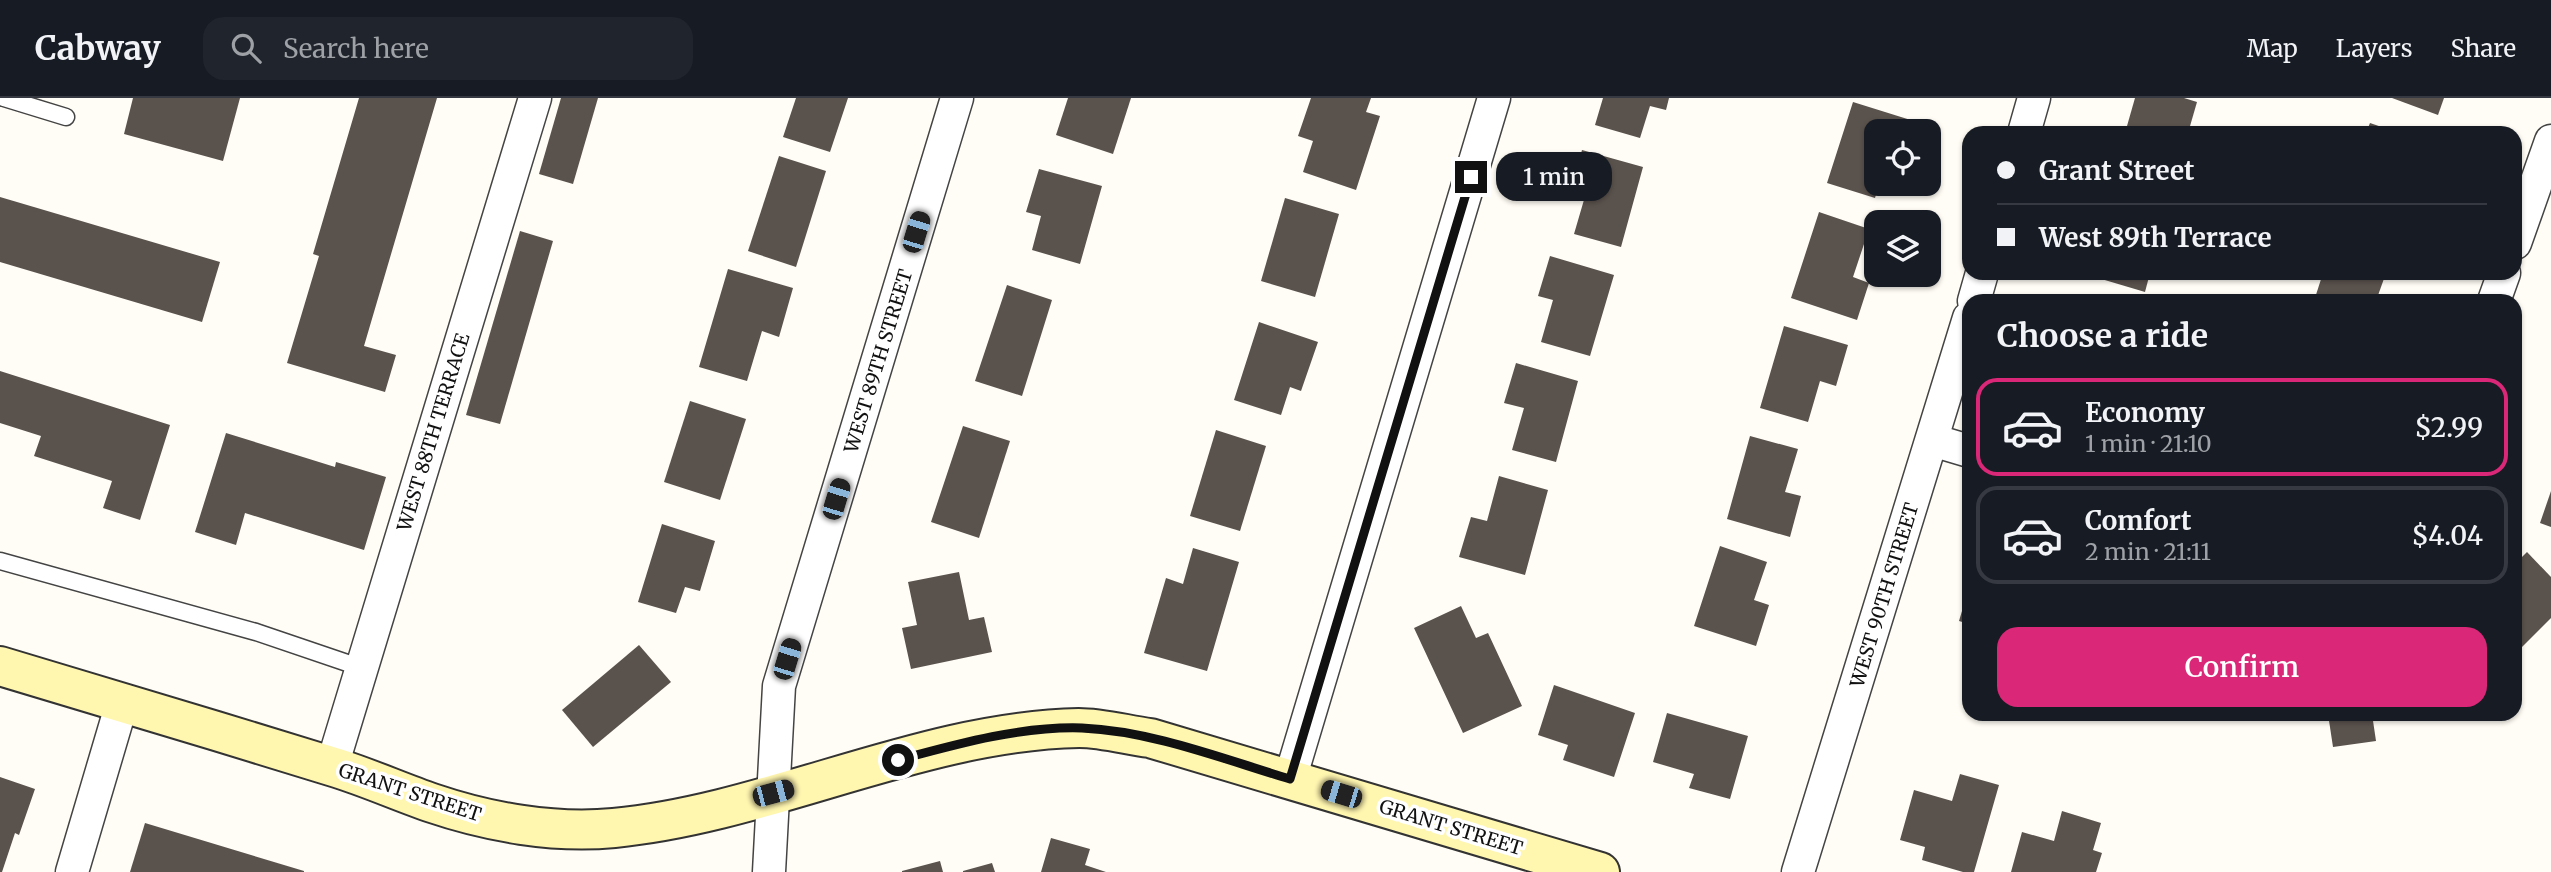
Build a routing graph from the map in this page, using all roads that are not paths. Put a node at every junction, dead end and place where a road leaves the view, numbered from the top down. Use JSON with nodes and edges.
{"nodes":[{"id":1,"x":4,"y":98,"type":"edge"},
{"id":2,"x":535,"y":98,"type":"edge"},
{"id":3,"x":957,"y":98,"type":"edge"},
{"id":4,"x":1494,"y":98,"type":"edge"},
{"id":5,"x":2034,"y":98,"type":"edge"},
{"id":6,"x":66,"y":117,"type":"dead end"},
{"id":7,"x":2026,"y":126,"type":"edge"},
{"id":8,"x":2551,"y":141,"type":"edge"},
{"id":9,"x":2522,"y":223,"type":"edge"},
{"id":10,"x":1962,"y":341,"type":"edge"},
{"id":11,"x":1932,"y":440,"type":"junction"},
{"id":12,"x":1962,"y":449,"type":"edge"},
{"id":13,"x":0,"y":561,"type":"edge"},
{"id":14,"x":0,"y":666,"type":"edge"},
{"id":15,"x":362,"y":668,"type":"junction"},
{"id":16,"x":122,"y":703,"type":"junction"},
{"id":17,"x":332,"y":766,"type":"junction"},
{"id":18,"x":1290,"y":779,"type":"junction"},
{"id":19,"x":773,"y":793,"type":"junction"},
{"id":20,"x":72,"y":872,"type":"edge"},
{"id":21,"x":769,"y":872,"type":"edge"},
{"id":22,"x":1600,"y":872,"type":"edge"},
{"id":23,"x":1798,"y":872,"type":"edge"}],
"edges":[{"from":1,"to":6,"type":"lane"},
{"from":2,"to":15,"type":"street","name":"WEST 88TH TERRACE"},
{"from":3,"to":19,"type":"street","name":"WEST 89TH STREET"},
{"from":4,"to":18,"type":"street"},
{"from":5,"to":7,"type":"street"},
{"from":8,"to":9,"type":"street"},
{"from":10,"to":11,"type":"street","name":"WEST 90TH STREET"},
{"from":11,"to":12,"type":"street"},
{"from":11,"to":23,"type":"street","name":"WEST 90TH STREET"},
{"from":13,"to":15,"type":"lane"},
{"from":14,"to":16,"type":"street","name":"GRANT STREET"},
{"from":15,"to":17,"type":"street","name":"WEST 88TH TERRACE"},
{"from":16,"to":17,"type":"street","name":"GRANT STREET"},
{"from":16,"to":20,"type":"street"},
{"from":17,"to":19,"type":"street","name":"GRANT STREET"},
{"from":18,"to":19,"type":"street","name":"GRANT STREET"},
{"from":18,"to":22,"type":"street","name":"GRANT STREET"},
{"from":19,"to":21,"type":"street","name":"WEST 89TH STREET"}]}
